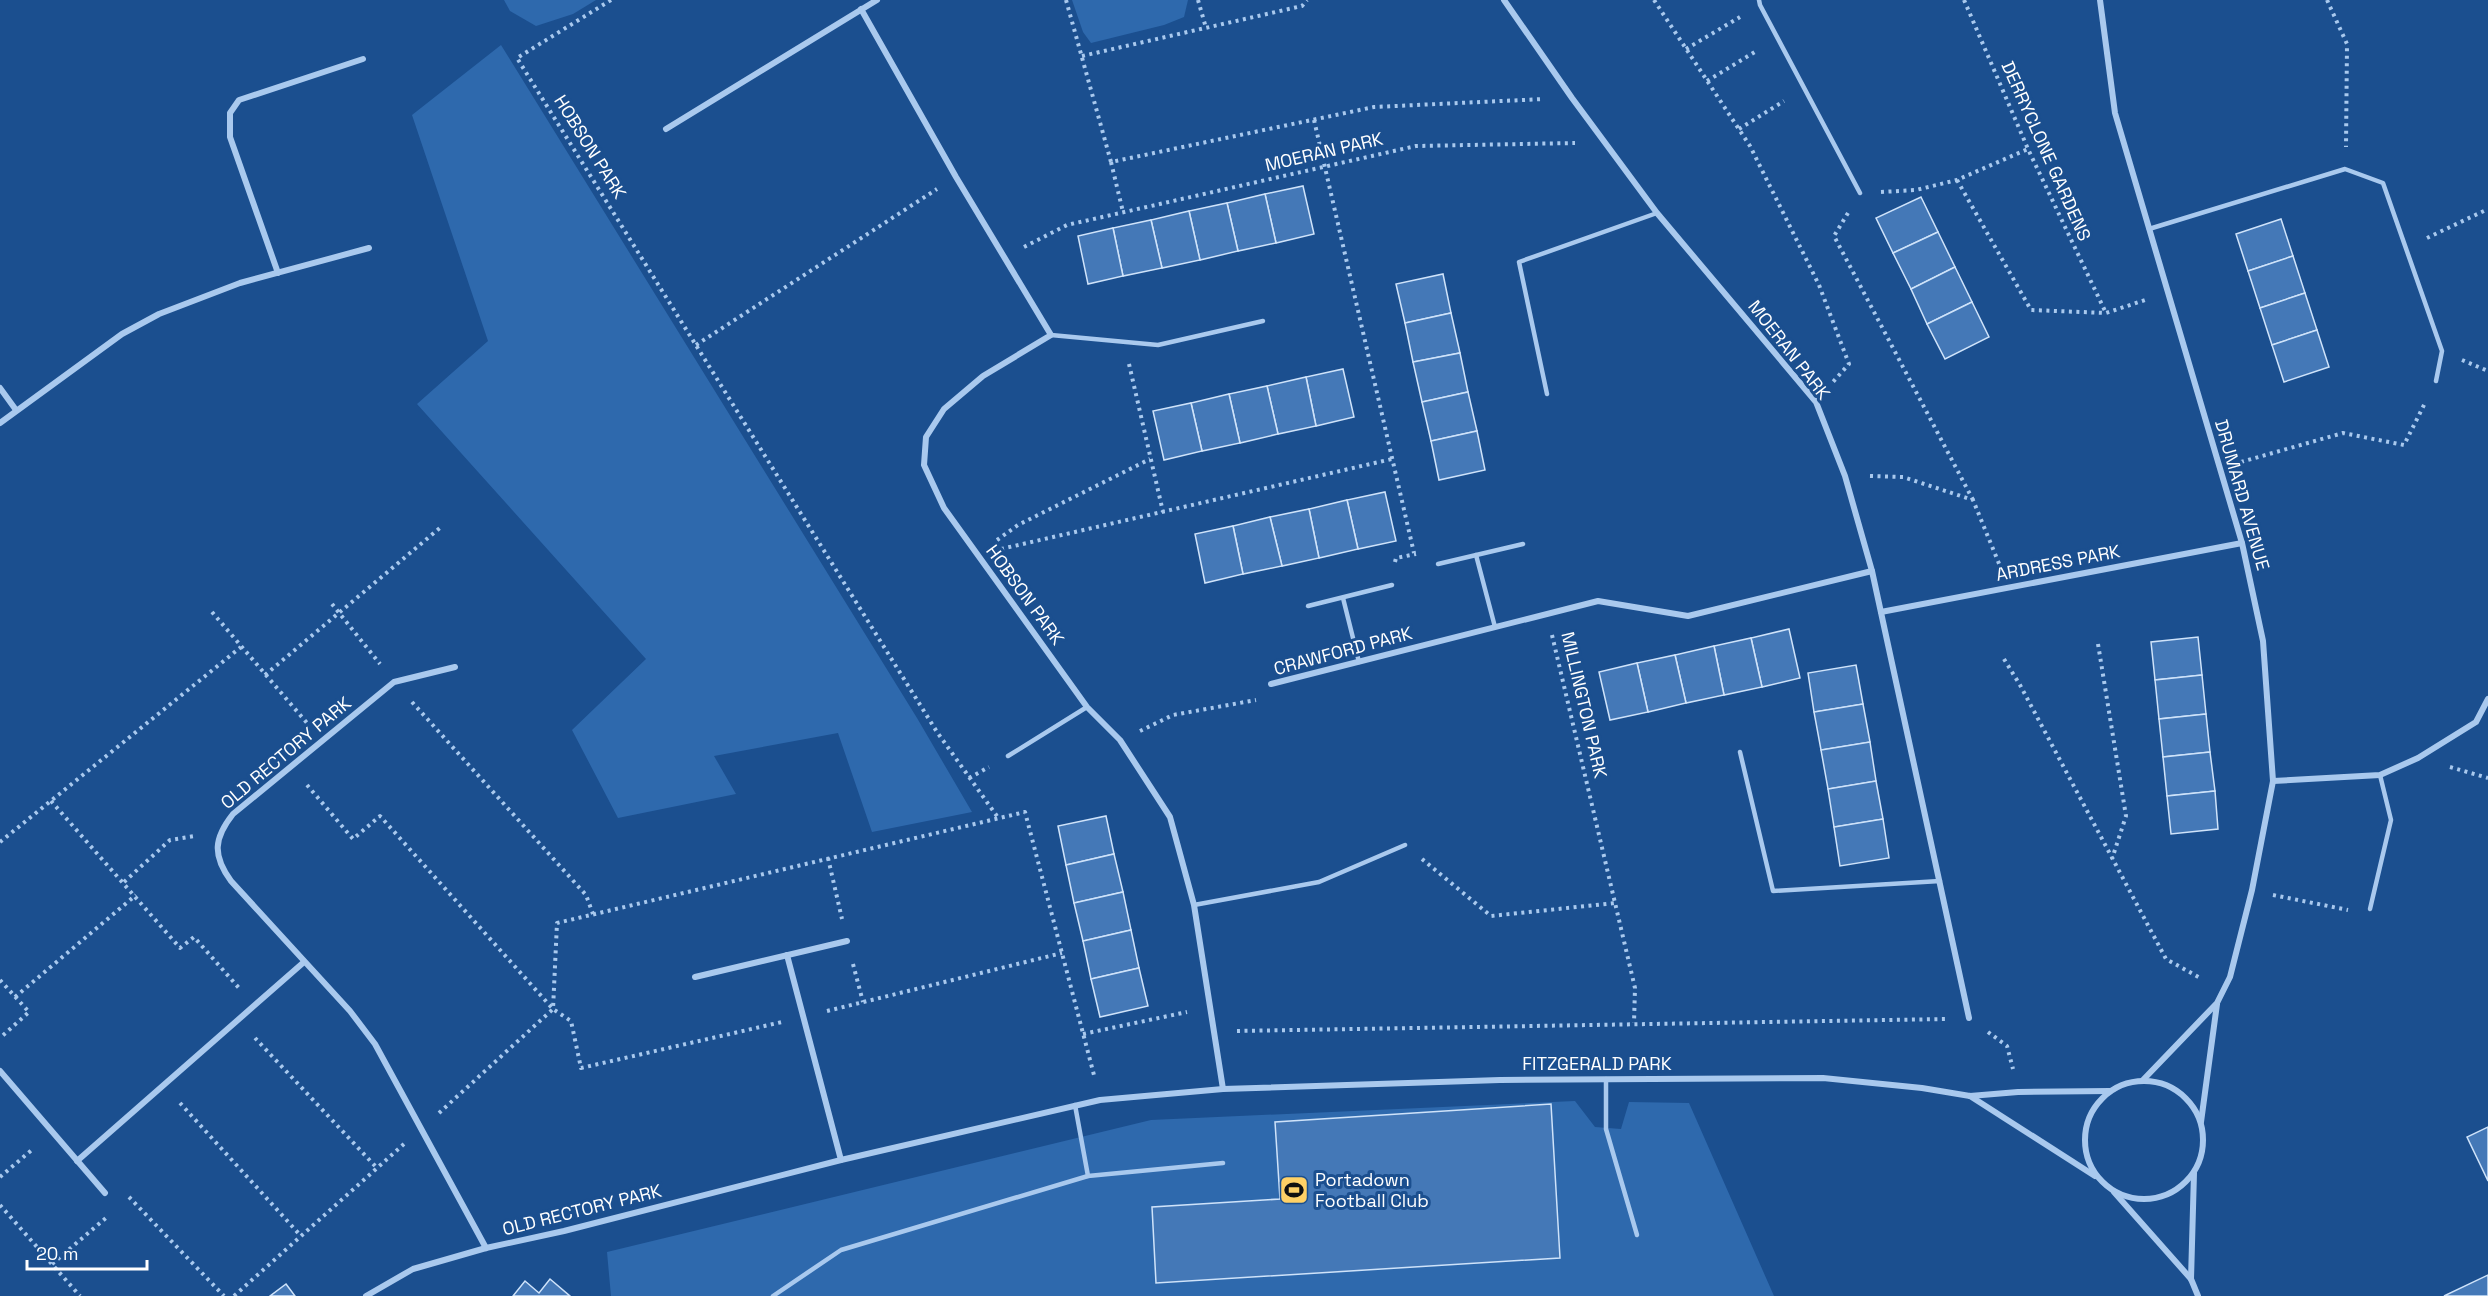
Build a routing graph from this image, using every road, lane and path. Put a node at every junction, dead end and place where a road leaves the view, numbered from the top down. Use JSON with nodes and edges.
{"nodes":[{"id":1,"x":611,"y":0,"type":"edge"},
{"id":2,"x":877,"y":0,"type":"edge"},
{"id":3,"x":1066,"y":0,"type":"edge"},
{"id":4,"x":1198,"y":0,"type":"edge"},
{"id":5,"x":1307,"y":0,"type":"edge"},
{"id":6,"x":1503,"y":0,"type":"edge"},
{"id":7,"x":1654,"y":0,"type":"edge"},
{"id":8,"x":1964,"y":0,"type":"edge"},
{"id":9,"x":2100,"y":0,"type":"edge"},
{"id":10,"x":2327,"y":0,"type":"edge"},
{"id":11,"x":1759,"y":3,"type":"edge"},
{"id":12,"x":861,"y":9,"type":"junction"},
{"id":13,"x":1206,"y":28,"type":"junction"},
{"id":14,"x":1777,"y":38,"type":"junction"},
{"id":15,"x":1686,"y":49,"type":"junction"},
{"id":16,"x":1082,"y":56,"type":"junction"},
{"id":17,"x":363,"y":59,"type":"dead end"},
{"id":18,"x":1707,"y":81,"type":"junction"},
{"id":19,"x":1803,"y":89,"type":"junction"},
{"id":20,"x":1572,"y":98,"type":"junction"},
{"id":21,"x":1314,"y":120,"type":"junction"},
{"id":22,"x":666,"y":129,"type":"dead end"},
{"id":23,"x":1739,"y":129,"type":"junction"},
{"id":24,"x":1606,"y":143,"type":"junction"},
{"id":25,"x":2028,"y":148,"type":"junction"},
{"id":26,"x":1111,"y":162,"type":"junction"},
{"id":27,"x":1326,"y":167,"type":"junction"},
{"id":28,"x":2345,"y":169,"type":"junction"},
{"id":29,"x":956,"y":177,"type":"junction"},
{"id":30,"x":1957,"y":180,"type":"junction"},
{"id":31,"x":1860,"y":193,"type":"junction"},
{"id":32,"x":2488,"y":209,"type":"edge"},
{"id":33,"x":1123,"y":212,"type":"junction"},
{"id":34,"x":1658,"y":213,"type":"junction"},
{"id":35,"x":2149,"y":229,"type":"junction"},
{"id":36,"x":369,"y":248,"type":"dead end"},
{"id":37,"x":2408,"y":248,"type":"junction"},
{"id":38,"x":1005,"y":257,"type":"junction"},
{"id":39,"x":278,"y":273,"type":"junction"},
{"id":40,"x":2167,"y":292,"type":"junction"},
{"id":41,"x":2106,"y":313,"type":"junction"},
{"id":42,"x":1263,"y":321,"type":"dead end"},
{"id":43,"x":1051,"y":334,"type":"junction"},
{"id":44,"x":1124,"y":342,"type":"junction"},
{"id":45,"x":696,"y":345,"type":"junction"},
{"id":46,"x":2436,"y":381,"type":"joint"},
{"id":47,"x":0,"y":388,"type":"edge"},
{"id":48,"x":1546,"y":394,"type":"dead end"},
{"id":49,"x":1816,"y":402,"type":"junction"},
{"id":50,"x":16,"y":410,"type":"junction"},
{"id":51,"x":0,"y":423,"type":"edge"},
{"id":52,"x":1150,"y":459,"type":"junction"},
{"id":53,"x":1392,"y":459,"type":"junction"},
{"id":54,"x":2219,"y":469,"type":"junction"},
{"id":55,"x":1845,"y":476,"type":"junction"},
{"id":56,"x":1973,"y":500,"type":"junction"},
{"id":57,"x":1163,"y":512,"type":"junction"},
{"id":58,"x":441,"y":527,"type":"dead end"},
{"id":59,"x":1523,"y":543,"type":"dead end"},
{"id":60,"x":2242,"y":543,"type":"junction"},
{"id":61,"x":1414,"y":553,"type":"junction"},
{"id":62,"x":977,"y":555,"type":"junction"},
{"id":63,"x":1476,"y":555,"type":"junction"},
{"id":64,"x":1438,"y":564,"type":"joint"},
{"id":65,"x":1872,"y":571,"type":"junction"},
{"id":66,"x":1392,"y":585,"type":"joint"},
{"id":67,"x":2009,"y":588,"type":"junction"},
{"id":68,"x":1343,"y":598,"type":"junction"},
{"id":69,"x":332,"y":604,"type":"dead end"},
{"id":70,"x":1308,"y":606,"type":"dead end"},
{"id":71,"x":212,"y":612,"type":"dead end"},
{"id":72,"x":1881,"y":612,"type":"junction"},
{"id":73,"x":340,"y":614,"type":"junction"},
{"id":74,"x":1547,"y":614,"type":"junction"},
{"id":75,"x":1495,"y":627,"type":"junction"},
{"id":76,"x":2098,"y":644,"type":"dead end"},
{"id":77,"x":241,"y":646,"type":"junction"},
{"id":78,"x":2004,"y":659,"type":"dead end"},
{"id":79,"x":1359,"y":662,"type":"junction"},
{"id":80,"x":455,"y":667,"type":"dead end"},
{"id":81,"x":265,"y":675,"type":"junction"},
{"id":82,"x":394,"y":682,"type":"junction"},
{"id":83,"x":1271,"y":684,"type":"joint"},
{"id":84,"x":2488,"y":699,"type":"edge"},
{"id":85,"x":1087,"y":707,"type":"junction"},
{"id":86,"x":1120,"y":740,"type":"junction"},
{"id":87,"x":322,"y":741,"type":"junction"},
{"id":88,"x":1740,"y":752,"type":"dead end"},
{"id":89,"x":1008,"y":756,"type":"dead end"},
{"id":90,"x":291,"y":765,"type":"junction"},
{"id":91,"x":2380,"y":775,"type":"junction"},
{"id":92,"x":2273,"y":781,"type":"junction"},
{"id":93,"x":51,"y":801,"type":"junction"},
{"id":94,"x":380,"y":816,"type":"dead end"},
{"id":95,"x":999,"y":819,"type":"junction"},
{"id":96,"x":220,"y":831,"type":"junction"},
{"id":97,"x":0,"y":842,"type":"edge"},
{"id":98,"x":1405,"y":845,"type":"joint"},
{"id":99,"x":2112,"y":860,"type":"junction"},
{"id":100,"x":1940,"y":881,"type":"junction"},
{"id":101,"x":124,"y":882,"type":"junction"},
{"id":102,"x":2252,"y":890,"type":"junction"},
{"id":103,"x":136,"y":895,"type":"junction"},
{"id":104,"x":1615,"y":903,"type":"junction"},
{"id":105,"x":1194,"y":905,"type":"junction"},
{"id":106,"x":2370,"y":909,"type":"joint"},
{"id":107,"x":593,"y":914,"type":"junction"},
{"id":108,"x":847,"y":941,"type":"dead end"},
{"id":109,"x":787,"y":955,"type":"junction"},
{"id":110,"x":304,"y":962,"type":"junction"},
{"id":111,"x":695,"y":977,"type":"dead end"},
{"id":112,"x":0,"y":980,"type":"edge"},
{"id":113,"x":2223,"y":992,"type":"junction"},
{"id":114,"x":15,"y":997,"type":"junction"},
{"id":115,"x":2217,"y":1003,"type":"junction"},
{"id":116,"x":254,"y":1006,"type":"junction"},
{"id":117,"x":1211,"y":1007,"type":"junction"},
{"id":118,"x":1970,"y":1018,"type":"junction"},
{"id":119,"x":238,"y":1020,"type":"junction"},
{"id":120,"x":1634,"y":1023,"type":"junction"},
{"id":121,"x":1215,"y":1031,"type":"junction"},
{"id":122,"x":1083,"y":1034,"type":"junction"},
{"id":123,"x":0,"y":1038,"type":"edge"},
{"id":124,"x":0,"y":1071,"type":"edge"},
{"id":125,"x":1605,"y":1079,"type":"junction"},
{"id":126,"x":2142,"y":1080,"type":"junction"},
{"id":127,"x":164,"y":1085,"type":"junction"},
{"id":128,"x":1223,"y":1089,"type":"junction"},
{"id":129,"x":2110,"y":1091,"type":"junction"},
{"id":130,"x":2018,"y":1092,"type":"junction"},
{"id":131,"x":1970,"y":1096,"type":"junction"},
{"id":132,"x":1100,"y":1100,"type":"junction"},
{"id":133,"x":1075,"y":1104,"type":"junction"},
{"id":134,"x":2201,"y":1122,"type":"junction"},
{"id":135,"x":421,"y":1129,"type":"junction"},
{"id":136,"x":52,"y":1132,"type":"junction"},
{"id":137,"x":841,"y":1160,"type":"junction"},
{"id":138,"x":77,"y":1161,"type":"junction"},
{"id":139,"x":1223,"y":1163,"type":"dead end"},
{"id":140,"x":377,"y":1168,"type":"junction"},
{"id":141,"x":2194,"y":1173,"type":"junction"},
{"id":142,"x":1088,"y":1176,"type":"junction"},
{"id":143,"x":0,"y":1177,"type":"edge"},
{"id":144,"x":2098,"y":1178,"type":"junction"},
{"id":145,"x":2113,"y":1191,"type":"junction"},
{"id":146,"x":105,"y":1193,"type":"joint"},
{"id":147,"x":130,"y":1197,"type":"junction"},
{"id":148,"x":0,"y":1205,"type":"edge"},
{"id":149,"x":122,"y":1205,"type":"dead end"},
{"id":150,"x":113,"y":1212,"type":"dead end"},
{"id":151,"x":1637,"y":1235,"type":"dead end"},
{"id":152,"x":301,"y":1236,"type":"junction"},
{"id":153,"x":486,"y":1248,"type":"junction"},
{"id":154,"x":52,"y":1264,"type":"junction"},
{"id":155,"x":2191,"y":1279,"type":"junction"},
{"id":156,"x":80,"y":1296,"type":"edge"},
{"id":157,"x":224,"y":1296,"type":"edge"},
{"id":158,"x":234,"y":1296,"type":"edge"},
{"id":159,"x":366,"y":1296,"type":"edge"},
{"id":160,"x":772,"y":1296,"type":"edge"},
{"id":161,"x":2198,"y":1296,"type":"edge"}],
"edges":[{"from":1,"to":45,"type":"path","name":"HOBSON PARK"},
{"from":2,"to":12,"type":"street"},
{"from":3,"to":16,"type":"path"},
{"from":4,"to":13,"type":"path"},
{"from":5,"to":13,"type":"path"},
{"from":6,"to":20,"type":"street","name":"MOERAN PARK"},
{"from":7,"to":15,"type":"path"},
{"from":8,"to":25,"type":"path","name":"DERRYCLONE GARDENS"},
{"from":9,"to":35,"type":"street","name":"DRUMARD AVENUE"},
{"from":10,"to":28,"type":"path"},
{"from":11,"to":14,"type":"lane"},
{"from":11,"to":15,"type":"path"},
{"from":12,"to":22,"type":"street"},
{"from":12,"to":29,"type":"street"},
{"from":13,"to":16,"type":"path"},
{"from":14,"to":18,"type":"path"},
{"from":14,"to":19,"type":"lane"},
{"from":15,"to":18,"type":"path"},
{"from":16,"to":26,"type":"path"},
{"from":17,"to":39,"type":"street"},
{"from":18,"to":23,"type":"path"},
{"from":19,"to":23,"type":"path"},
{"from":19,"to":31,"type":"lane"},
{"from":20,"to":21,"type":"path","name":"MOERAN PARK"},
{"from":20,"to":24,"type":"street","name":"MOERAN PARK"},
{"from":21,"to":26,"type":"path","name":"MOERAN PARK"},
{"from":21,"to":27,"type":"path"},
{"from":23,"to":49,"type":"path"},
{"from":24,"to":27,"type":"path","name":"MOERAN PARK"},
{"from":24,"to":34,"type":"street","name":"MOERAN PARK"},
{"from":25,"to":30,"type":"path"},
{"from":25,"to":41,"type":"path","name":"DERRYCLONE GARDENS"},
{"from":26,"to":33,"type":"path"},
{"from":27,"to":33,"type":"path","name":"MOERAN PARK"},
{"from":27,"to":53,"type":"path"},
{"from":28,"to":35,"type":"lane"},
{"from":28,"to":37,"type":"lane"},
{"from":29,"to":38,"type":"street"},
{"from":29,"to":45,"type":"path"},
{"from":30,"to":31,"type":"path"},
{"from":30,"to":41,"type":"path"},
{"from":31,"to":56,"type":"path"},
{"from":32,"to":37,"type":"path"},
{"from":33,"to":38,"type":"path","name":"MOERAN PARK"},
{"from":34,"to":48,"type":"lane"},
{"from":34,"to":49,"type":"street","name":"MOERAN PARK"},
{"from":35,"to":40,"type":"street","name":"DRUMARD AVENUE"},
{"from":36,"to":39,"type":"street"},
{"from":37,"to":46,"type":"lane"},
{"from":38,"to":43,"type":"street"},
{"from":39,"to":50,"type":"street"},
{"from":40,"to":41,"type":"path"},
{"from":40,"to":54,"type":"street","name":"DRUMARD AVENUE"},
{"from":42,"to":44,"type":"lane"},
{"from":43,"to":44,"type":"lane"},
{"from":43,"to":62,"type":"street","name":"HOBSON PARK"},
{"from":44,"to":52,"type":"path"},
{"from":45,"to":95,"type":"path","name":"HOBSON PARK"},
{"from":46,"to":54,"type":"path"},
{"from":47,"to":50,"type":"street"},
{"from":49,"to":55,"type":"street","name":"MOERAN PARK"},
{"from":50,"to":51,"type":"street"},
{"from":52,"to":57,"type":"path"},
{"from":52,"to":62,"type":"path"},
{"from":53,"to":57,"type":"path"},
{"from":53,"to":61,"type":"path"},
{"from":54,"to":60,"type":"street","name":"DRUMARD AVENUE"},
{"from":55,"to":56,"type":"path"},
{"from":55,"to":65,"type":"street","name":"MOERAN PARK"},
{"from":56,"to":67,"type":"path"},
{"from":57,"to":62,"type":"path"},
{"from":58,"to":73,"type":"path"},
{"from":59,"to":63,"type":"lane"},
{"from":60,"to":67,"type":"street","name":"ARDRESS PARK"},
{"from":60,"to":92,"type":"street","name":"DRUMARD AVENUE"},
{"from":61,"to":64,"type":"path"},
{"from":61,"to":66,"type":"path"},
{"from":62,"to":85,"type":"street","name":"HOBSON PARK"},
{"from":63,"to":64,"type":"lane"},
{"from":63,"to":75,"type":"lane"},
{"from":65,"to":72,"type":"street","name":"MOERAN PARK"},
{"from":65,"to":74,"type":"street","name":"MILLINGTON PARK"},
{"from":66,"to":68,"type":"lane"},
{"from":67,"to":72,"type":"street","name":"ARDRESS PARK"},
{"from":68,"to":70,"type":"lane"},
{"from":68,"to":79,"type":"lane"},
{"from":69,"to":73,"type":"path"},
{"from":71,"to":77,"type":"path"},
{"from":72,"to":100,"type":"street"},
{"from":73,"to":81,"type":"path"},
{"from":73,"to":82,"type":"path"},
{"from":74,"to":75,"type":"street","name":"CRAWFORD PARK"},
{"from":74,"to":104,"type":"path","name":"MILLINGTON PARK"},
{"from":75,"to":79,"type":"street","name":"CRAWFORD PARK"},
{"from":76,"to":99,"type":"path"},
{"from":77,"to":81,"type":"path"},
{"from":77,"to":93,"type":"path"},
{"from":78,"to":99,"type":"path"},
{"from":79,"to":83,"type":"street","name":"CRAWFORD PARK"},
{"from":80,"to":82,"type":"street","name":"OLD RECTORY PARK"},
{"from":81,"to":87,"type":"path"},
{"from":82,"to":87,"type":"street","name":"OLD RECTORY PARK"},
{"from":82,"to":107,"type":"path"},
{"from":83,"to":86,"type":"path","name":"CRAWFORD PARK"},
{"from":84,"to":91,"type":"street"},
{"from":85,"to":86,"type":"street","name":"HOBSON PARK"},
{"from":85,"to":89,"type":"lane"},
{"from":86,"to":105,"type":"street","name":"HOBSON PARK"},
{"from":87,"to":90,"type":"street","name":"OLD RECTORY PARK"},
{"from":88,"to":100,"type":"lane"},
{"from":90,"to":94,"type":"path"},
{"from":90,"to":96,"type":"street","name":"OLD RECTORY PARK"},
{"from":91,"to":92,"type":"street"},
{"from":91,"to":106,"type":"lane"},
{"from":92,"to":102,"type":"street","name":"DRUMARD AVENUE"},
{"from":93,"to":97,"type":"path"},
{"from":93,"to":101,"type":"path"},
{"from":95,"to":107,"type":"path"},
{"from":95,"to":122,"type":"path"},
{"from":96,"to":101,"type":"path"},
{"from":96,"to":110,"type":"street","name":"OLD RECTORY PARK"},
{"from":98,"to":104,"type":"path"},
{"from":98,"to":105,"type":"lane"},
{"from":99,"to":113,"type":"path"},
{"from":100,"to":118,"type":"street"},
{"from":101,"to":103,"type":"path"},
{"from":102,"to":106,"type":"path"},
{"from":102,"to":113,"type":"street","name":"DRUMARD AVENUE"},
{"from":103,"to":114,"type":"path"},
{"from":103,"to":116,"type":"path"},
{"from":104,"to":120,"type":"path","name":"MILLINGTON PARK"},
{"from":105,"to":117,"type":"street","name":"HOBSON PARK"},
{"from":107,"to":135,"type":"path"},
{"from":108,"to":109,"type":"street"},
{"from":109,"to":111,"type":"street"},
{"from":109,"to":137,"type":"street"},
{"from":110,"to":116,"type":"street"},
{"from":110,"to":135,"type":"street","name":"OLD RECTORY PARK"},
{"from":112,"to":114,"type":"path"},
{"from":113,"to":115,"type":"street","name":"DRUMARD AVENUE"},
{"from":114,"to":123,"type":"path"},
{"from":115,"to":126,"type":"street","name":"DRUMARD AVENUE"},
{"from":115,"to":134,"type":"street","name":"DRUMARD AVENUE"},
{"from":116,"to":119,"type":"street"},
{"from":117,"to":121,"type":"street","name":"HOBSON PARK"},
{"from":117,"to":122,"type":"path"},
{"from":118,"to":120,"type":"path"},
{"from":118,"to":130,"type":"path"},
{"from":119,"to":127,"type":"street"},
{"from":119,"to":140,"type":"path"},
{"from":120,"to":121,"type":"path"},
{"from":121,"to":128,"type":"street","name":"HOBSON PARK"},
{"from":122,"to":132,"type":"path"},
{"from":124,"to":136,"type":"street"},
{"from":125,"to":128,"type":"street","name":"FITZGERALD PARK"},
{"from":125,"to":131,"type":"street","name":"FITZGERALD PARK"},
{"from":125,"to":151,"type":"lane"},
{"from":126,"to":129,"type":"street"},
{"from":126,"to":134,"type":"street"},
{"from":127,"to":138,"type":"street"},
{"from":127,"to":152,"type":"path"},
{"from":128,"to":132,"type":"street","name":"OLD RECTORY PARK"},
{"from":129,"to":130,"type":"street","name":"FITZGERALD PARK"},
{"from":129,"to":144,"type":"street"},
{"from":130,"to":131,"type":"street","name":"FITZGERALD PARK"},
{"from":131,"to":144,"type":"street","name":"FITZGERALD PARK"},
{"from":132,"to":133,"type":"street","name":"OLD RECTORY PARK"},
{"from":133,"to":137,"type":"street","name":"OLD RECTORY PARK"},
{"from":133,"to":142,"type":"lane"},
{"from":134,"to":141,"type":"street"},
{"from":135,"to":140,"type":"path"},
{"from":135,"to":153,"type":"street","name":"OLD RECTORY PARK"},
{"from":136,"to":138,"type":"street"},
{"from":136,"to":143,"type":"path"},
{"from":137,"to":153,"type":"street","name":"OLD RECTORY PARK"},
{"from":138,"to":146,"type":"street"},
{"from":139,"to":142,"type":"lane"},
{"from":140,"to":152,"type":"path"},
{"from":141,"to":145,"type":"street"},
{"from":141,"to":155,"type":"street"},
{"from":142,"to":160,"type":"lane"},
{"from":144,"to":145,"type":"street"},
{"from":145,"to":155,"type":"street"},
{"from":146,"to":147,"type":"path"},
{"from":147,"to":149,"type":"path"},
{"from":147,"to":157,"type":"path"},
{"from":148,"to":154,"type":"path"},
{"from":150,"to":154,"type":"path"},
{"from":152,"to":158,"type":"path"},
{"from":153,"to":159,"type":"street"},
{"from":154,"to":156,"type":"path"},
{"from":155,"to":161,"type":"street"}]}
